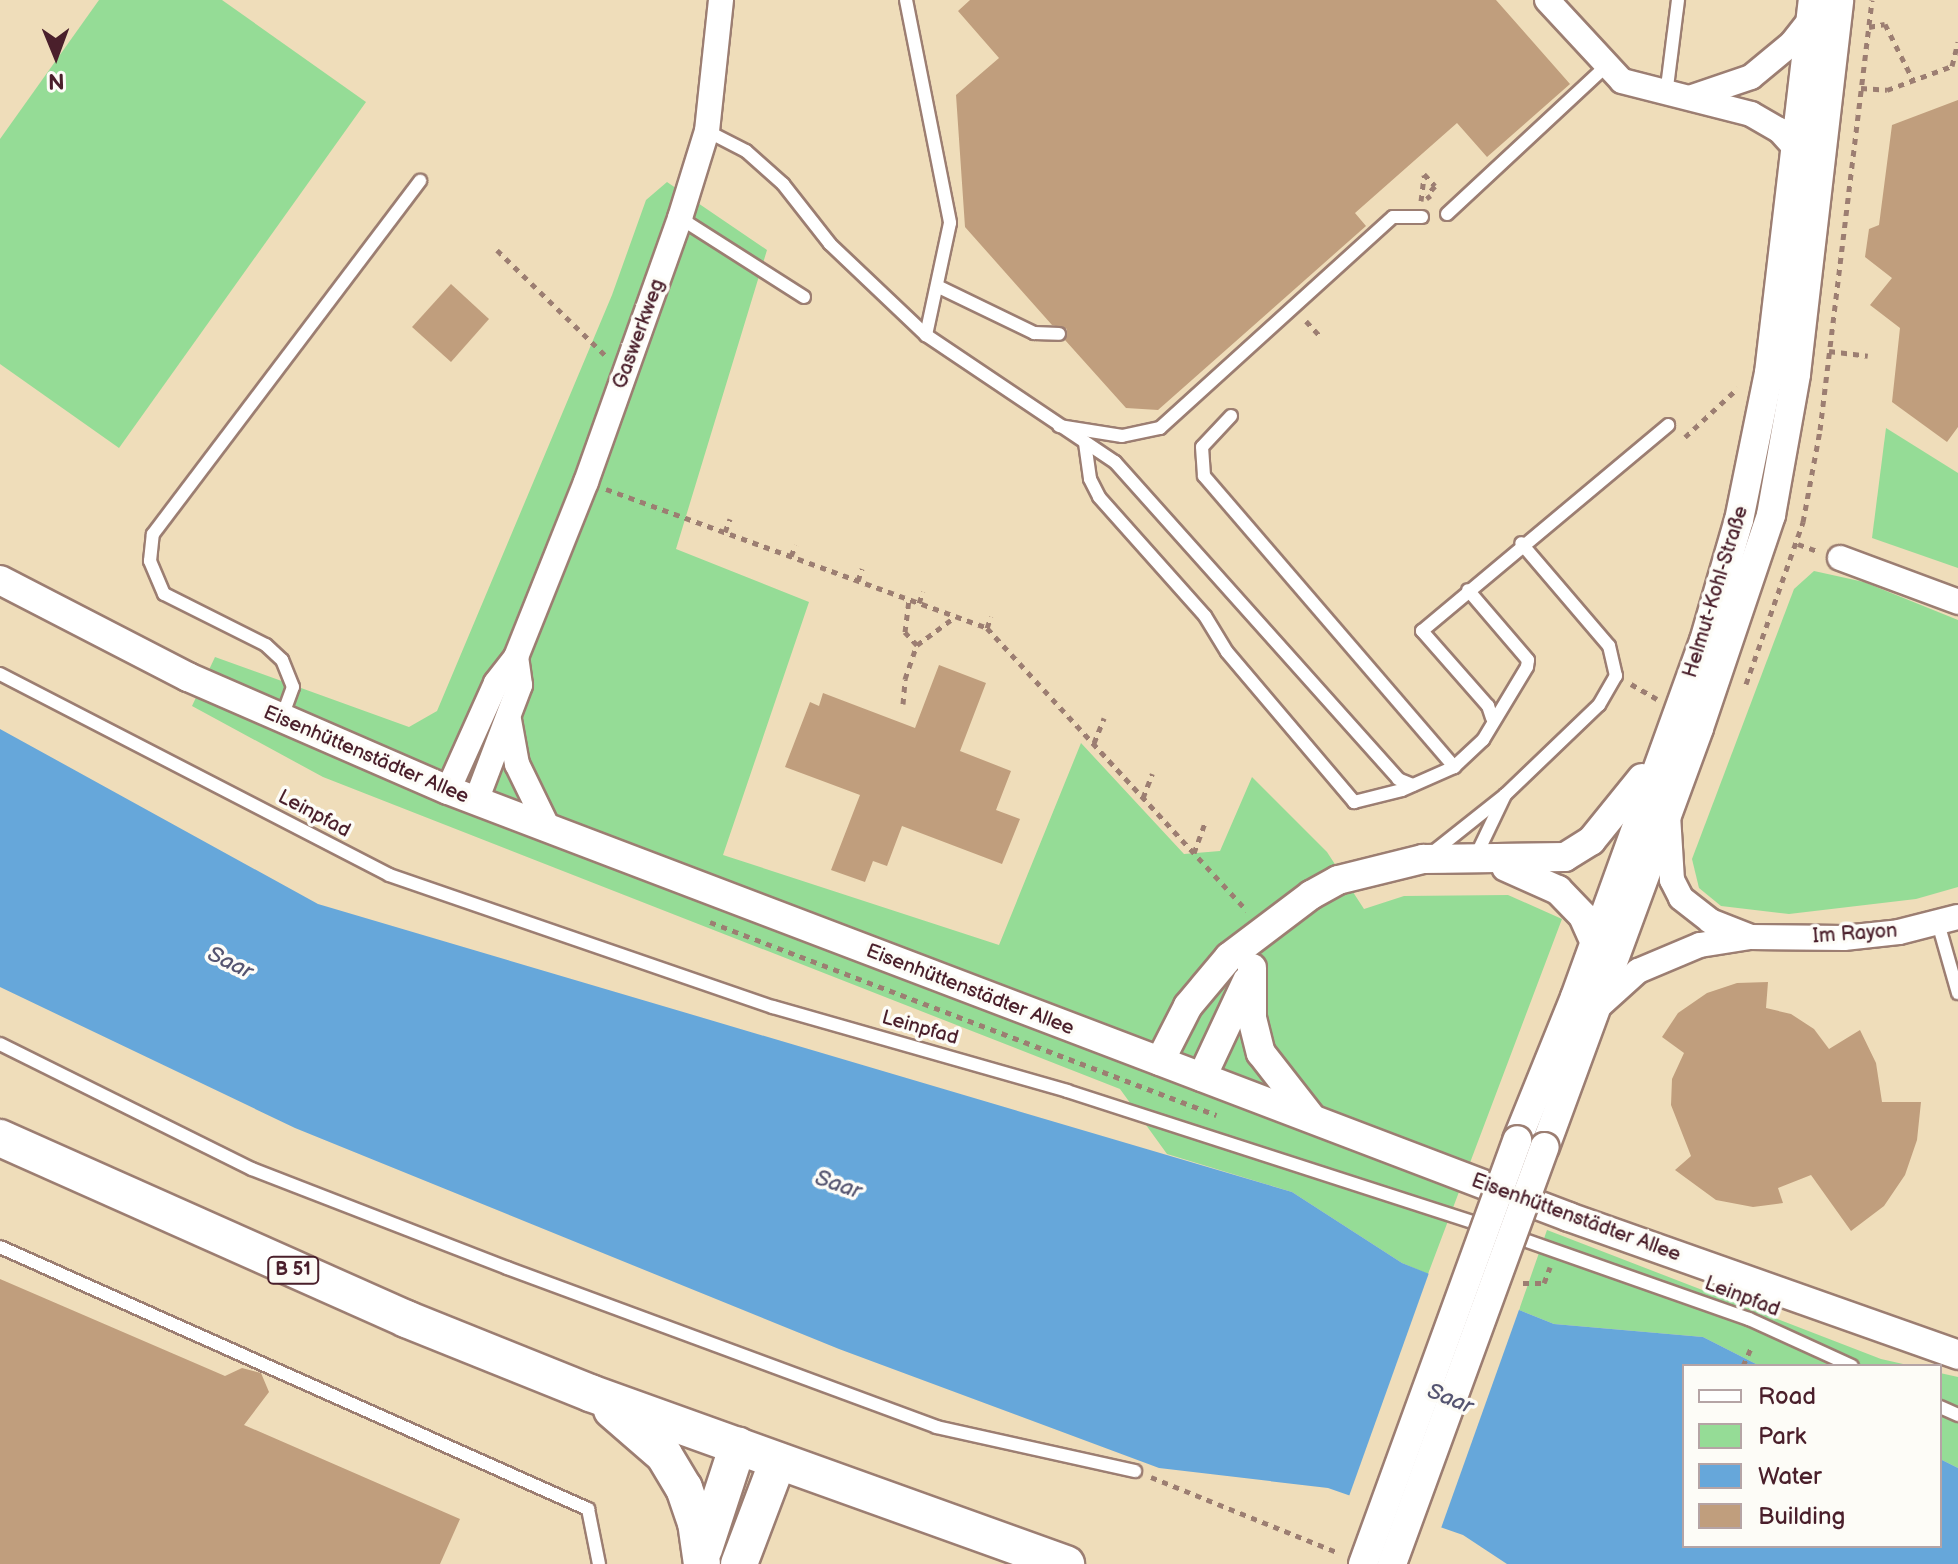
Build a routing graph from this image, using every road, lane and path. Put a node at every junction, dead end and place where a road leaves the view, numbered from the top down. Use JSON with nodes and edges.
{"nodes":[{"id":1,"x":721,"y":0,"type":"edge"},
{"id":2,"x":906,"y":0,"type":"edge"},
{"id":3,"x":1547,"y":0,"type":"edge"},
{"id":4,"x":1678,"y":0,"type":"edge"},
{"id":5,"x":1839,"y":0,"type":"edge"},
{"id":6,"x":1872,"y":0,"type":"edge"},
{"id":7,"x":1812,"y":10,"type":"edge"},
{"id":8,"x":1869,"y":27,"type":"junction"},
{"id":9,"x":1958,"y":42,"type":"edge"},
{"id":10,"x":1605,"y":67,"type":"junction"},
{"id":11,"x":1913,"y":80,"type":"junction"},
{"id":12,"x":1861,"y":88,"type":"junction"},
{"id":13,"x":1666,"y":95,"type":"junction"},
{"id":14,"x":1692,"y":97,"type":"junction"},
{"id":15,"x":707,"y":131,"type":"junction"},
{"id":16,"x":1798,"y":151,"type":"junction"},
{"id":17,"x":420,"y":181,"type":"dead end"},
{"id":18,"x":1447,"y":214,"type":"dead end"},
{"id":19,"x":1420,"y":217,"type":"dead end"},
{"id":20,"x":680,"y":218,"type":"junction"},
{"id":21,"x":497,"y":250,"type":"dead end"},
{"id":22,"x":939,"y":287,"type":"junction"},
{"id":23,"x":804,"y":297,"type":"dead end"},
{"id":24,"x":1306,"y":321,"type":"dead end"},
{"id":25,"x":1059,"y":334,"type":"dead end"},
{"id":26,"x":926,"y":335,"type":"junction"},
{"id":27,"x":1320,"y":336,"type":"dead end"},
{"id":28,"x":1829,"y":351,"type":"junction"},
{"id":29,"x":1868,"y":356,"type":"dead end"},
{"id":30,"x":624,"y":374,"type":"junction"},
{"id":31,"x":1741,"y":374,"type":"dead end"},
{"id":32,"x":1738,"y":388,"type":"junction"},
{"id":33,"x":1736,"y":399,"type":"dead end"},
{"id":34,"x":1231,"y":416,"type":"dead end"},
{"id":35,"x":1668,"y":425,"type":"dead end"},
{"id":36,"x":1059,"y":426,"type":"junction"},
{"id":37,"x":1681,"y":441,"type":"dead end"},
{"id":38,"x":1085,"y":443,"type":"junction"},
{"id":39,"x":586,"y":482,"type":"junction"},
{"id":40,"x":730,"y":519,"type":"dead end"},
{"id":41,"x":725,"y":532,"type":"junction"},
{"id":42,"x":1521,"y":543,"type":"junction"},
{"id":43,"x":1798,"y":544,"type":"dead end"},
{"id":44,"x":796,"y":545,"type":"dead end"},
{"id":45,"x":791,"y":556,"type":"junction"},
{"id":46,"x":1840,"y":558,"type":"dead end"},
{"id":47,"x":862,"y":569,"type":"dead end"},
{"id":48,"x":0,"y":580,"type":"edge"},
{"id":49,"x":858,"y":581,"type":"junction"},
{"id":50,"x":1468,"y":590,"type":"junction"},
{"id":51,"x":923,"y":592,"type":"dead end"},
{"id":52,"x":1954,"y":595,"type":"edge"},
{"id":53,"x":909,"y":600,"type":"junction"},
{"id":54,"x":919,"y":603,"type":"junction"},
{"id":55,"x":956,"y":617,"type":"junction"},
{"id":56,"x":991,"y":617,"type":"dead end"},
{"id":57,"x":987,"y":628,"type":"junction"},
{"id":58,"x":917,"y":645,"type":"junction"},
{"id":59,"x":516,"y":657,"type":"junction"},
{"id":60,"x":0,"y":674,"type":"edge"},
{"id":61,"x":1616,"y":676,"type":"junction"},
{"id":62,"x":1667,"y":689,"type":"dead end"},
{"id":63,"x":903,"y":704,"type":"dead end"},
{"id":64,"x":1104,"y":718,"type":"dead end"},
{"id":65,"x":1492,"y":718,"type":"junction"},
{"id":66,"x":281,"y":720,"type":"junction"},
{"id":67,"x":509,"y":720,"type":"junction"},
{"id":68,"x":1669,"y":737,"type":"junction"},
{"id":69,"x":1094,"y":743,"type":"junction"},
{"id":70,"x":1454,"y":767,"type":"junction"},
{"id":71,"x":1152,"y":774,"type":"dead end"},
{"id":72,"x":1413,"y":785,"type":"junction"},
{"id":73,"x":448,"y":790,"type":"junction"},
{"id":74,"x":1505,"y":795,"type":"junction"},
{"id":75,"x":1143,"y":798,"type":"junction"},
{"id":76,"x":476,"y":801,"type":"junction"},
{"id":77,"x":1668,"y":813,"type":"junction"},
{"id":78,"x":1205,"y":822,"type":"dead end"},
{"id":79,"x":549,"y":830,"type":"junction"},
{"id":80,"x":1194,"y":853,"type":"junction"},
{"id":81,"x":1423,"y":859,"type":"junction"},
{"id":82,"x":1474,"y":861,"type":"junction"},
{"id":83,"x":1948,"y":920,"type":"edge"},
{"id":84,"x":1266,"y":927,"type":"junction"},
{"id":85,"x":1750,"y":937,"type":"junction"},
{"id":86,"x":1593,"y":938,"type":"junction"},
{"id":87,"x":1252,"y":968,"type":"junction"},
{"id":88,"x":1958,"y":993,"type":"edge"},
{"id":89,"x":1598,"y":1007,"type":"junction"},
{"id":90,"x":0,"y":1044,"type":"edge"},
{"id":91,"x":1160,"y":1061,"type":"junction"},
{"id":92,"x":1202,"y":1077,"type":"junction"},
{"id":93,"x":1313,"y":1119,"type":"junction"},
{"id":94,"x":0,"y":1138,"type":"edge"},
{"id":95,"x":0,"y":1247,"type":"edge"},
{"id":96,"x":1556,"y":1251,"type":"junction"},
{"id":97,"x":1518,"y":1282,"type":"dead end"},
{"id":98,"x":1751,"y":1348,"type":"dead end"},
{"id":99,"x":1958,"y":1355,"type":"edge"},
{"id":100,"x":1744,"y":1364,"type":"edge"},
{"id":101,"x":1848,"y":1364,"type":"edge"},
{"id":102,"x":590,"y":1393,"type":"junction"},
{"id":103,"x":738,"y":1445,"type":"junction"},
{"id":104,"x":778,"y":1461,"type":"junction"},
{"id":105,"x":1135,"y":1471,"type":"joint"},
{"id":106,"x":702,"y":1559,"type":"edge"},
{"id":107,"x":1359,"y":1561,"type":"edge"},
{"id":108,"x":599,"y":1564,"type":"edge"},
{"id":109,"x":739,"y":1564,"type":"edge"},
{"id":110,"x":1066,"y":1564,"type":"edge"},
{"id":111,"x":1392,"y":1564,"type":"edge"}],
"edges":[{"from":1,"to":15,"type":"street","name":"Gaswerkweg"},
{"from":2,"to":22,"type":"lane"},
{"from":3,"to":10,"type":"street"},
{"from":4,"to":13,"type":"lane"},
{"from":5,"to":77,"type":"street","name":"Helmut-Kohl-Straße"},
{"from":6,"to":8,"type":"path"},
{"from":7,"to":14,"type":"street"},
{"from":7,"to":16,"type":"street","name":"Helmut-Kohl-Straße"},
{"from":8,"to":11,"type":"path"},
{"from":8,"to":12,"type":"path"},
{"from":9,"to":11,"type":"path"},
{"from":10,"to":13,"type":"street"},
{"from":10,"to":18,"type":"lane"},
{"from":11,"to":12,"type":"path"},
{"from":12,"to":28,"type":"path"},
{"from":13,"to":14,"type":"street"},
{"from":14,"to":16,"type":"street"},
{"from":15,"to":20,"type":"street","name":"Gaswerkweg"},
{"from":15,"to":26,"type":"lane"},
{"from":16,"to":68,"type":"street","name":"Helmut-Kohl-Straße"},
{"from":17,"to":66,"type":"lane"},
{"from":19,"to":36,"type":"lane"},
{"from":20,"to":23,"type":"lane"},
{"from":20,"to":30,"type":"street","name":"Gaswerkweg"},
{"from":21,"to":30,"type":"path"},
{"from":22,"to":25,"type":"lane"},
{"from":22,"to":26,"type":"lane"},
{"from":24,"to":27,"type":"path"},
{"from":26,"to":36,"type":"lane"},
{"from":28,"to":29,"type":"path"},
{"from":28,"to":43,"type":"path"},
{"from":30,"to":39,"type":"street","name":"Gaswerkweg"},
{"from":31,"to":32,"type":"path"},
{"from":32,"to":33,"type":"path"},
{"from":32,"to":37,"type":"path"},
{"from":34,"to":70,"type":"lane"},
{"from":35,"to":42,"type":"lane"},
{"from":36,"to":38,"type":"lane"},
{"from":38,"to":72,"type":"lane"},
{"from":38,"to":72,"type":"lane"},
{"from":39,"to":41,"type":"path"},
{"from":39,"to":59,"type":"street","name":"Gaswerkweg"},
{"from":40,"to":41,"type":"path"},
{"from":41,"to":45,"type":"path"},
{"from":42,"to":50,"type":"lane"},
{"from":42,"to":61,"type":"lane"},
{"from":44,"to":45,"type":"path"},
{"from":45,"to":49,"type":"path"},
{"from":46,"to":52,"type":"street"},
{"from":47,"to":49,"type":"path"},
{"from":48,"to":66,"type":"street","name":"Eisenhüttenstädter Allee"},
{"from":49,"to":53,"type":"path"},
{"from":50,"to":65,"type":"lane"},
{"from":50,"to":65,"type":"lane"},
{"from":51,"to":54,"type":"path"},
{"from":53,"to":54,"type":"path"},
{"from":53,"to":58,"type":"path"},
{"from":54,"to":55,"type":"path"},
{"from":55,"to":57,"type":"path"},
{"from":55,"to":58,"type":"path"},
{"from":56,"to":57,"type":"path"},
{"from":57,"to":69,"type":"path"},
{"from":58,"to":63,"type":"path"},
{"from":59,"to":67,"type":"street","name":"Gaswerkweg"},
{"from":59,"to":73,"type":"street","name":"Gaswerkweg"},
{"from":60,"to":96,"type":"lane","name":"Leinpfad"},
{"from":61,"to":62,"type":"path"},
{"from":61,"to":74,"type":"lane"},
{"from":64,"to":69,"type":"path"},
{"from":65,"to":70,"type":"lane"},
{"from":66,"to":73,"type":"street","name":"Eisenhüttenstädter Allee"},
{"from":67,"to":76,"type":"street","name":"Gaswerkweg"},
{"from":67,"to":79,"type":"street","name":"Gaswerkweg"},
{"from":68,"to":82,"type":"street"},
{"from":68,"to":86,"type":"street","name":"Helmut-Kohl-Straße"},
{"from":69,"to":75,"type":"path"},
{"from":70,"to":72,"type":"lane"},
{"from":71,"to":75,"type":"path"},
{"from":73,"to":76,"type":"street","name":"Eisenhüttenstädter Allee"},
{"from":74,"to":81,"type":"lane"},
{"from":74,"to":82,"type":"lane"},
{"from":75,"to":80,"type":"path"},
{"from":76,"to":79,"type":"street","name":"Eisenhüttenstädter Allee"},
{"from":77,"to":85,"type":"street","name":"Im Rayon"},
{"from":77,"to":89,"type":"street","name":"Helmut-Kohl-Straße"},
{"from":78,"to":80,"type":"path"},
{"from":79,"to":91,"type":"street","name":"Eisenhüttenstädter Allee"},
{"from":80,"to":84,"type":"path"},
{"from":81,"to":82,"type":"street"},
{"from":81,"to":84,"type":"street"},
{"from":82,"to":86,"type":"street"},
{"from":83,"to":85,"type":"street","name":"Im Rayon"},
{"from":83,"to":88,"type":"lane"},
{"from":84,"to":87,"type":"street"},
{"from":84,"to":91,"type":"street"},
{"from":85,"to":89,"type":"street","name":"Im Rayon"},
{"from":86,"to":107,"type":"street","name":"Helmut-Kohl-Straße","bridge":true},
{"from":87,"to":92,"type":"street"},
{"from":87,"to":93,"type":"street"},
{"from":89,"to":111,"type":"street","name":"Helmut-Kohl-Straße","bridge":true},
{"from":90,"to":105,"type":"lane"},
{"from":91,"to":92,"type":"street","name":"Eisenhüttenstädter Allee"},
{"from":92,"to":93,"type":"street","name":"Eisenhüttenstädter Allee"},
{"from":93,"to":99,"type":"street","name":"Eisenhüttenstädter Allee"},
{"from":94,"to":102,"type":"main road","number":"B 51"},
{"from":95,"to":108,"type":"lane"},
{"from":96,"to":97,"type":"path"},
{"from":96,"to":101,"type":"lane","name":"Leinpfad"},
{"from":98,"to":100,"type":"path"},
{"from":102,"to":103,"type":"main road","number":"B 51"},
{"from":102,"to":106,"type":"main road"},
{"from":103,"to":104,"type":"main road","number":"B 51"},
{"from":103,"to":106,"type":"main road"},
{"from":104,"to":109,"type":"main road"},
{"from":104,"to":110,"type":"main road","number":"B 51"},
{"from":105,"to":107,"type":"path"}]}
